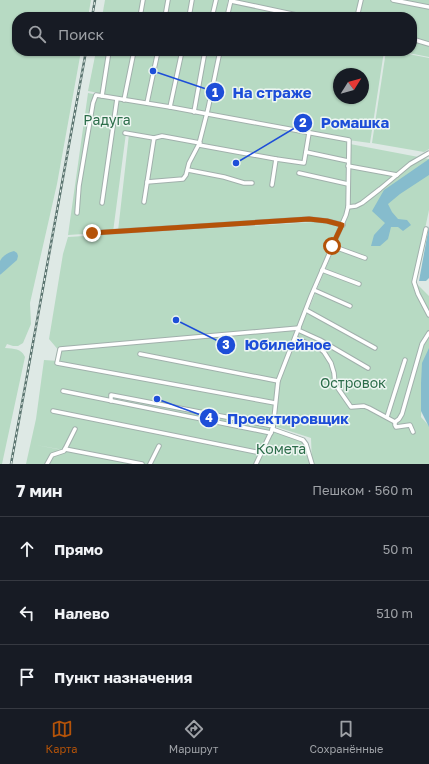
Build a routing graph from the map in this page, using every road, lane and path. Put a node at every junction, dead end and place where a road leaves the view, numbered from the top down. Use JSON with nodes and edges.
{"nodes":[{"id":1,"x":144,"y":0,"type":"edge"},
{"id":2,"x":168,"y":0,"type":"edge"},
{"id":3,"x":192,"y":0,"type":"edge"},
{"id":4,"x":216,"y":0,"type":"edge"},
{"id":5,"x":231,"y":0,"type":"edge"},
{"id":6,"x":361,"y":0,"type":"edge"},
{"id":7,"x":393,"y":0,"type":"edge"},
{"id":8,"x":429,"y":7,"type":"edge"},
{"id":9,"x":141,"y":12,"type":"edge"},
{"id":10,"x":166,"y":12,"type":"edge"},
{"id":11,"x":190,"y":12,"type":"edge"},
{"id":12,"x":213,"y":12,"type":"edge"},
{"id":13,"x":228,"y":12,"type":"edge"},
{"id":14,"x":284,"y":12,"type":"edge"},
{"id":15,"x":358,"y":12,"type":"edge"},
{"id":16,"x":417,"y":40,"type":"edge"},
{"id":17,"x":429,"y":44,"type":"edge"},
{"id":18,"x":108,"y":56,"type":"edge"},
{"id":19,"x":133,"y":56,"type":"edge"},
{"id":20,"x":157,"y":56,"type":"edge"},
{"id":21,"x":181,"y":56,"type":"edge"},
{"id":22,"x":204,"y":56,"type":"edge"},
{"id":23,"x":219,"y":56,"type":"edge"},
{"id":24,"x":102,"y":96,"type":"junction"},
{"id":25,"x":117,"y":99,"type":"junction"},
{"id":26,"x":124,"y":100,"type":"junction"},
{"id":27,"x":147,"y":103,"type":"junction"},
{"id":28,"x":170,"y":107,"type":"junction"},
{"id":29,"x":194,"y":112,"type":"junction"},
{"id":30,"x":207,"y":114,"type":"junction"},
{"id":31,"x":309,"y":132,"type":"junction"},
{"id":32,"x":125,"y":133,"type":"dead end"},
{"id":33,"x":154,"y":138,"type":"junction"},
{"id":34,"x":199,"y":144,"type":"junction"},
{"id":35,"x":306,"y":152,"type":"junction"},
{"id":36,"x":429,"y":153,"type":"edge"},
{"id":37,"x":276,"y":159,"type":"junction"},
{"id":38,"x":348,"y":161,"type":"junction"},
{"id":39,"x":348,"y":166,"type":"junction"},
{"id":40,"x":188,"y":170,"type":"junction"},
{"id":41,"x":299,"y":173,"type":"dead end"},
{"id":42,"x":397,"y":175,"type":"junction"},
{"id":43,"x":147,"y":182,"type":"junction"},
{"id":44,"x":252,"y":183,"type":"dead end"},
{"id":45,"x":348,"y":184,"type":"junction"},
{"id":46,"x":272,"y":186,"type":"dead end"},
{"id":47,"x":144,"y":202,"type":"dead end"},
{"id":48,"x":102,"y":203,"type":"dead end"},
{"id":49,"x":348,"y":207,"type":"junction"},
{"id":50,"x":77,"y":213,"type":"dead end"},
{"id":51,"x":342,"y":225,"type":"junction"},
{"id":52,"x":426,"y":229,"type":"dead end"},
{"id":53,"x":92,"y":233,"type":"dead end"},
{"id":54,"x":332,"y":246,"type":"junction"},
{"id":55,"x":365,"y":258,"type":"dead end"},
{"id":56,"x":322,"y":270,"type":"junction"},
{"id":57,"x":359,"y":284,"type":"dead end"},
{"id":58,"x":314,"y":290,"type":"junction"},
{"id":59,"x":350,"y":306,"type":"dead end"},
{"id":60,"x":306,"y":310,"type":"junction"},
{"id":61,"x":429,"y":315,"type":"edge"},
{"id":62,"x":299,"y":329,"type":"junction"},
{"id":63,"x":429,"y":333,"type":"edge"},
{"id":64,"x":295,"y":338,"type":"junction"},
{"id":65,"x":374,"y":348,"type":"dead end"},
{"id":66,"x":140,"y":354,"type":"dead end"},
{"id":67,"x":405,"y":360,"type":"dead end"},
{"id":68,"x":368,"y":368,"type":"dead end"},
{"id":69,"x":278,"y":380,"type":"junction"},
{"id":70,"x":63,"y":391,"type":"dead end"},
{"id":71,"x":111,"y":400,"type":"junction"},
{"id":72,"x":275,"y":403,"type":"junction"},
{"id":73,"x":54,"y":411,"type":"dead end"},
{"id":74,"x":387,"y":417,"type":"junction"},
{"id":75,"x":395,"y":422,"type":"junction"},
{"id":76,"x":75,"y":429,"type":"dead end"},
{"id":77,"x":272,"y":429,"type":"junction"},
{"id":78,"x":413,"y":432,"type":"dead end"},
{"id":79,"x":159,"y":446,"type":"dead end"},
{"id":80,"x":65,"y":449,"type":"junction"},
{"id":81,"x":261,"y":453,"type":"junction"},
{"id":82,"x":47,"y":464,"type":"edge"},
{"id":83,"x":142,"y":464,"type":"edge"},
{"id":84,"x":150,"y":464,"type":"edge"},
{"id":85,"x":256,"y":464,"type":"edge"},
{"id":86,"x":312,"y":464,"type":"edge"}],
"edges":[{"from":1,"to":9,"type":"street"},
{"from":2,"to":10,"type":"street"},
{"from":3,"to":11,"type":"street"},
{"from":4,"to":12,"type":"street"},
{"from":5,"to":13,"type":"street"},
{"from":5,"to":14,"type":"street"},
{"from":6,"to":15,"type":"street"},
{"from":7,"to":8,"type":"street"},
{"from":16,"to":17,"type":"street"},
{"from":18,"to":24,"type":"street"},
{"from":19,"to":26,"type":"street"},
{"from":20,"to":27,"type":"street"},
{"from":21,"to":28,"type":"street"},
{"from":22,"to":29,"type":"street"},
{"from":23,"to":30,"type":"street"},
{"from":24,"to":25,"type":"street"},
{"from":24,"to":50,"type":"street"},
{"from":25,"to":26,"type":"street"},
{"from":25,"to":48,"type":"street"},
{"from":26,"to":27,"type":"street"},
{"from":27,"to":28,"type":"street"},
{"from":28,"to":29,"type":"street"},
{"from":29,"to":30,"type":"street"},
{"from":30,"to":31,"type":"street"},
{"from":30,"to":34,"type":"street"},
{"from":31,"to":35,"type":"street"},
{"from":31,"to":38,"type":"street"},
{"from":32,"to":33,"type":"street"},
{"from":33,"to":34,"type":"street"},
{"from":33,"to":43,"type":"street"},
{"from":34,"to":37,"type":"street"},
{"from":34,"to":40,"type":"street"},
{"from":35,"to":37,"type":"street"},
{"from":35,"to":38,"type":"street"},
{"from":36,"to":42,"type":"street"},
{"from":37,"to":46,"type":"street"},
{"from":38,"to":39,"type":"street"},
{"from":39,"to":42,"type":"street"},
{"from":39,"to":45,"type":"street"},
{"from":40,"to":43,"type":"street"},
{"from":40,"to":44,"type":"street"},
{"from":41,"to":45,"type":"street"},
{"from":42,"to":49,"type":"street"},
{"from":43,"to":47,"type":"street"},
{"from":45,"to":49,"type":"street"},
{"from":49,"to":51,"type":"street"},
{"from":51,"to":53,"type":"street"},
{"from":51,"to":54,"type":"street"},
{"from":52,"to":61,"type":"street"},
{"from":54,"to":55,"type":"street"},
{"from":54,"to":56,"type":"street"},
{"from":56,"to":57,"type":"street"},
{"from":56,"to":58,"type":"street"},
{"from":58,"to":59,"type":"street"},
{"from":58,"to":60,"type":"street"},
{"from":60,"to":62,"type":"street"},
{"from":60,"to":65,"type":"street"},
{"from":62,"to":64,"type":"street"},
{"from":62,"to":68,"type":"street"},
{"from":62,"to":72,"type":"street"},
{"from":63,"to":75,"type":"street"},
{"from":64,"to":69,"type":"street"},
{"from":64,"to":74,"type":"street"},
{"from":66,"to":69,"type":"street"},
{"from":67,"to":74,"type":"street"},
{"from":69,"to":72,"type":"street"},
{"from":70,"to":71,"type":"street"},
{"from":71,"to":77,"type":"street"},
{"from":71,"to":77,"type":"street"},
{"from":72,"to":77,"type":"street"},
{"from":73,"to":81,"type":"street"},
{"from":74,"to":75,"type":"street"},
{"from":75,"to":78,"type":"street"},
{"from":76,"to":80,"type":"street"},
{"from":77,"to":81,"type":"street"},
{"from":77,"to":86,"type":"street"},
{"from":79,"to":84,"type":"street"},
{"from":80,"to":82,"type":"street"},
{"from":80,"to":83,"type":"street"},
{"from":81,"to":85,"type":"street"}]}
